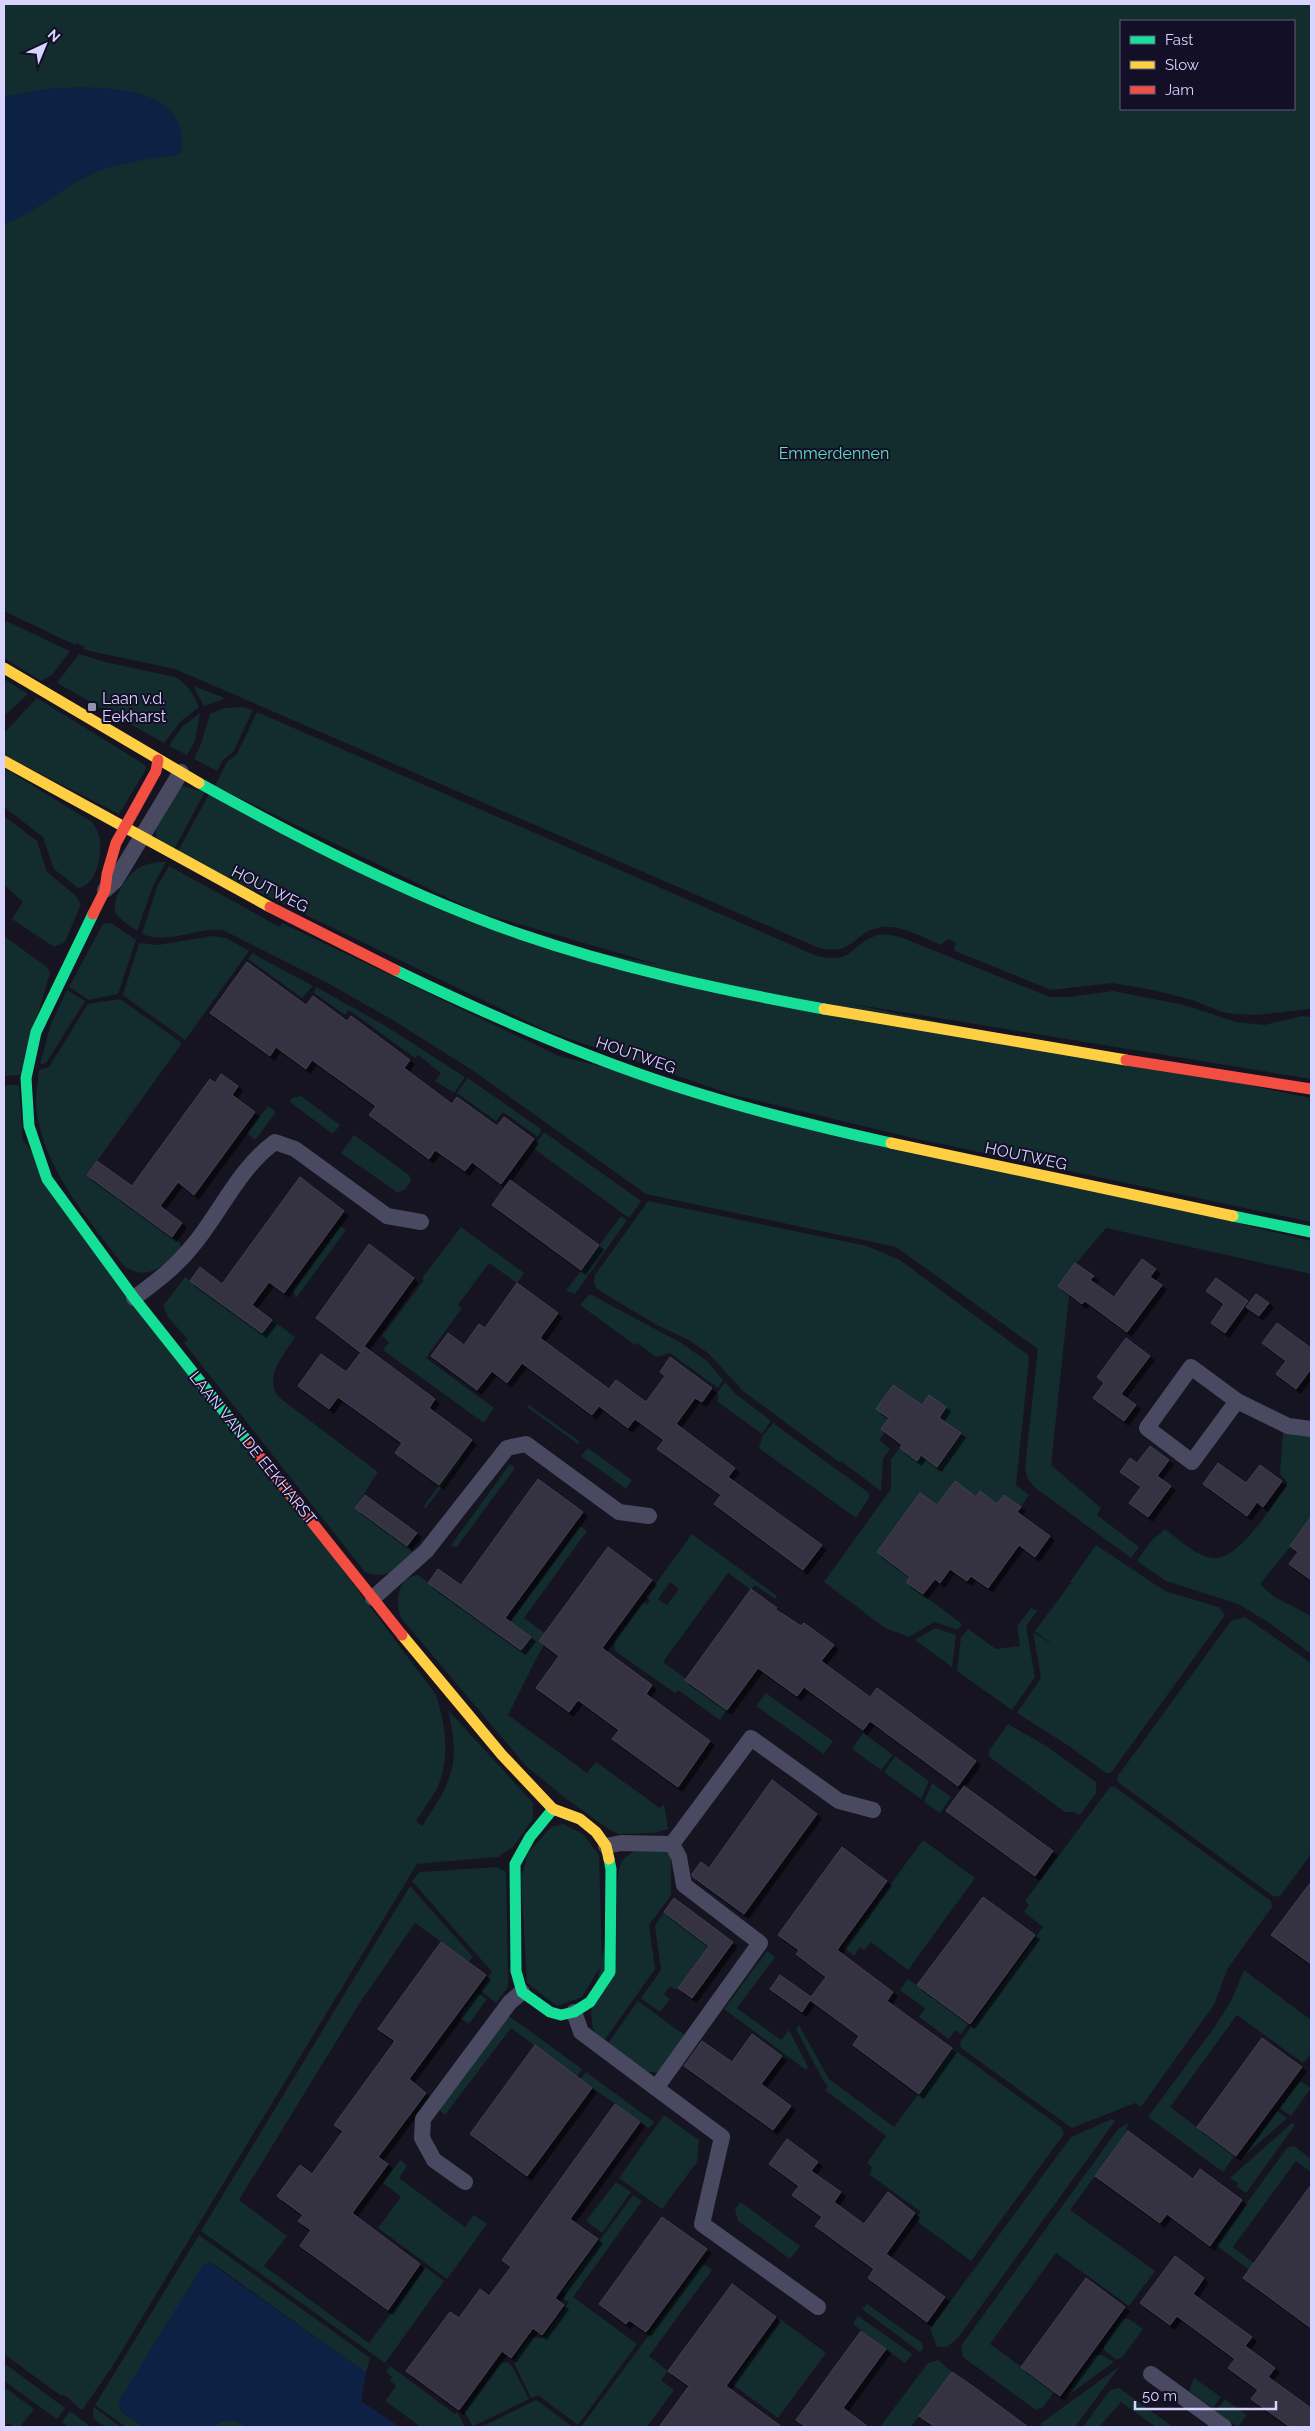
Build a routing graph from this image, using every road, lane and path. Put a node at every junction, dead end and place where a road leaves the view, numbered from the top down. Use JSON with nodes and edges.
{"nodes":[{"id":1,"x":4,"y":668,"type":"edge"},
{"id":2,"x":158,"y":760,"type":"junction"},
{"id":3,"x":4,"y":761,"type":"edge"},
{"id":4,"x":181,"y":772,"type":"junction"},
{"id":5,"x":123,"y":830,"type":"junction"},
{"id":6,"x":141,"y":840,"type":"junction"},
{"id":7,"x":105,"y":890,"type":"junction"},
{"id":8,"x":1311,"y":1089,"type":"edge"},
{"id":9,"x":421,"y":1222,"type":"dead end"},
{"id":10,"x":1311,"y":1232,"type":"edge"},
{"id":11,"x":134,"y":1298,"type":"junction"},
{"id":12,"x":1237,"y":1401,"type":"junction"},
{"id":13,"x":1311,"y":1429,"type":"edge"},
{"id":14,"x":649,"y":1516,"type":"dead end"},
{"id":15,"x":373,"y":1598,"type":"junction"},
{"id":16,"x":553,"y":1810,"type":"junction"},
{"id":17,"x":873,"y":1810,"type":"dead end"},
{"id":18,"x":672,"y":1844,"type":"junction"},
{"id":19,"x":606,"y":1846,"type":"junction"},
{"id":20,"x":522,"y":1992,"type":"junction"},
{"id":21,"x":574,"y":2012,"type":"junction"},
{"id":22,"x":656,"y":2088,"type":"junction"},
{"id":23,"x":465,"y":2182,"type":"dead end"},
{"id":24,"x":818,"y":2307,"type":"dead end"},
{"id":25,"x":1150,"y":2374,"type":"dead end"},
{"id":26,"x":1224,"y":2427,"type":"edge"}],
"edges":[{"from":1,"to":2,"type":"street"},
{"from":2,"to":4,"type":"street"},
{"from":2,"to":5,"type":"street","name":"LAAN VAN DE EEKHARST"},
{"from":3,"to":5,"type":"street","name":"HOUTWEG"},
{"from":4,"to":6,"type":"street","name":"LAAN VAN DE EEKHARST"},
{"from":4,"to":8,"type":"street"},
{"from":5,"to":6,"type":"street","name":"HOUTWEG"},
{"from":5,"to":7,"type":"street","name":"LAAN VAN DE EEKHARST"},
{"from":6,"to":7,"type":"street","name":"LAAN VAN DE EEKHARST"},
{"from":6,"to":10,"type":"street","name":"HOUTWEG"},
{"from":7,"to":11,"type":"street","name":"LAAN VAN DE EEKHARST"},
{"from":9,"to":11,"type":"street"},
{"from":11,"to":15,"type":"street","name":"LAAN VAN DE EEKHARST"},
{"from":12,"to":12,"type":"street"},
{"from":12,"to":13,"type":"street"},
{"from":14,"to":15,"type":"street"},
{"from":15,"to":16,"type":"street","name":"LAAN VAN DE EEKHARST"},
{"from":16,"to":19,"type":"street","name":"LAAN VAN DE EEKHARST"},
{"from":16,"to":20,"type":"street"},
{"from":17,"to":18,"type":"street"},
{"from":18,"to":19,"type":"street"},
{"from":18,"to":22,"type":"street"},
{"from":19,"to":21,"type":"street","name":"LAAN VAN DE EEKHARST"},
{"from":20,"to":21,"type":"street"},
{"from":20,"to":23,"type":"street"},
{"from":21,"to":22,"type":"street"},
{"from":22,"to":24,"type":"street"},
{"from":25,"to":26,"type":"street"}]}
